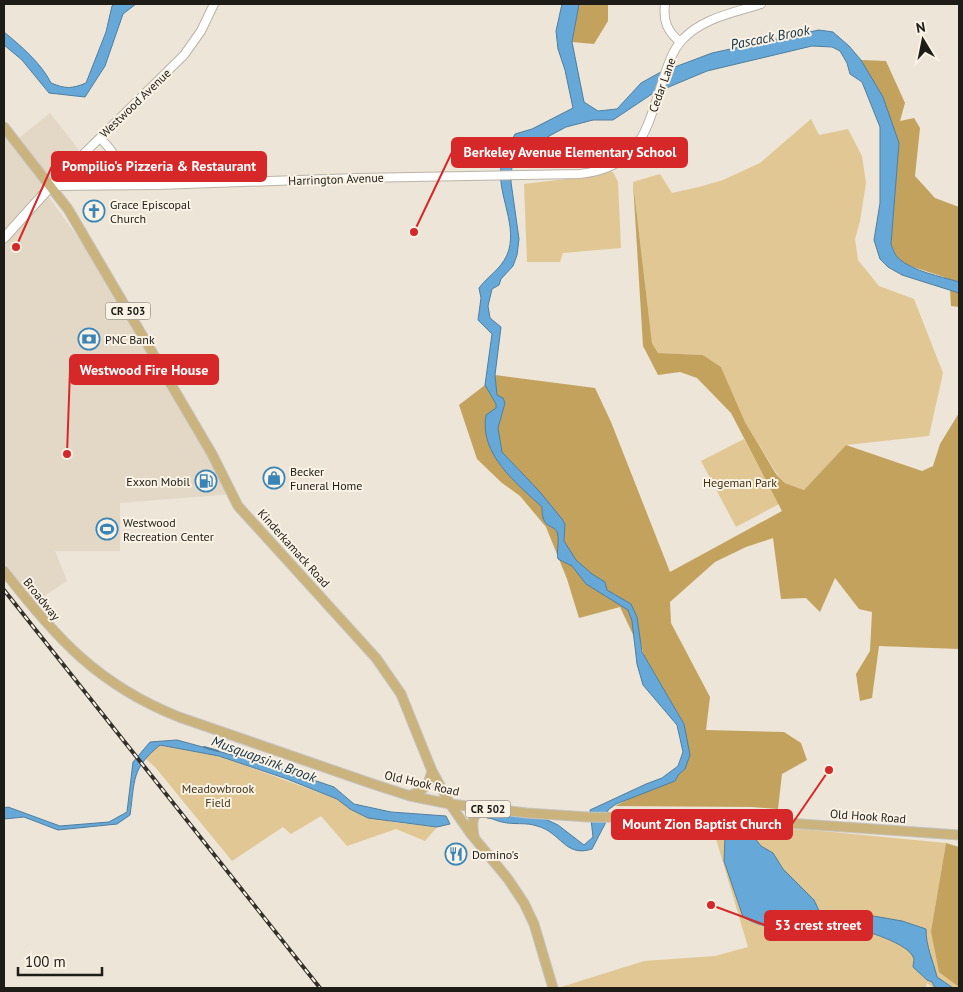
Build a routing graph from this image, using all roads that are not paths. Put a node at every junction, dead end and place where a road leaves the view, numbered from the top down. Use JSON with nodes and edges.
{"nodes":[{"id":1,"x":214,"y":4,"type":"edge"},
{"id":2,"x":665,"y":4,"type":"edge"},
{"id":3,"x":761,"y":4,"type":"edge"},
{"id":4,"x":680,"y":42,"type":"junction"},
{"id":5,"x":4,"y":127,"type":"edge"},
{"id":6,"x":100,"y":138,"type":"junction"},
{"id":7,"x":619,"y":162,"type":"joint"},
{"id":8,"x":125,"y":185,"type":"junction"},
{"id":9,"x":51,"y":186,"type":"junction"},
{"id":10,"x":4,"y":238,"type":"edge"},
{"id":11,"x":4,"y":571,"type":"edge"},
{"id":12,"x":63,"y":642,"type":"joint"},
{"id":13,"x":432,"y":772,"type":"junction"},
{"id":14,"x":410,"y":796,"type":"junction"},
{"id":15,"x":450,"y":804,"type":"junction"},
{"id":16,"x":482,"y":808,"type":"junction"},
{"id":17,"x":959,"y":835,"type":"edge"},
{"id":18,"x":474,"y":839,"type":"junction"},
{"id":19,"x":553,"y":988,"type":"edge"}],
"edges":[{"from":1,"to":6,"type":"street","name":"Westwood Avenue"},
{"from":2,"to":4,"type":"street","name":"Cedar Lane"},
{"from":3,"to":4,"type":"street"},
{"from":4,"to":7,"type":"street","name":"Cedar Lane"},
{"from":5,"to":9,"type":"main road","name":"Kinderkamack Road","number":"CR 503"},
{"from":6,"to":8,"type":"street"},
{"from":6,"to":9,"type":"street","name":"Westwood Avenue"},
{"from":7,"to":8,"type":"street","name":"Harrington Avenue"},
{"from":8,"to":9,"type":"street","name":"Harrington Avenue"},
{"from":9,"to":10,"type":"main road","name":"Westwood Avenue"},
{"from":9,"to":13,"type":"main road","name":"Kinderkamack Road","number":"CR 503"},
{"from":11,"to":12,"type":"main road","name":"Broadway","number":"CR 502"},
{"from":12,"to":14,"type":"main road","name":"Old Hook Road","number":"CR 502"},
{"from":13,"to":14,"type":"main road"},
{"from":13,"to":15,"type":"main road","name":"Kinderkamack Road","number":"CR 503"},
{"from":14,"to":15,"type":"main road","name":"Old Hook Road","number":"CR 502"},
{"from":15,"to":16,"type":"main road","name":"Old Hook Road","number":"CR 502"},
{"from":15,"to":18,"type":"main road","name":"Kinderkamack Road","number":"CR 503"},
{"from":16,"to":17,"type":"main road","name":"Old Hook Road","number":"CR 502"},
{"from":16,"to":18,"type":"main road"},
{"from":18,"to":19,"type":"main road","name":"Kinderkamack Road","number":"CR 503"}]}
